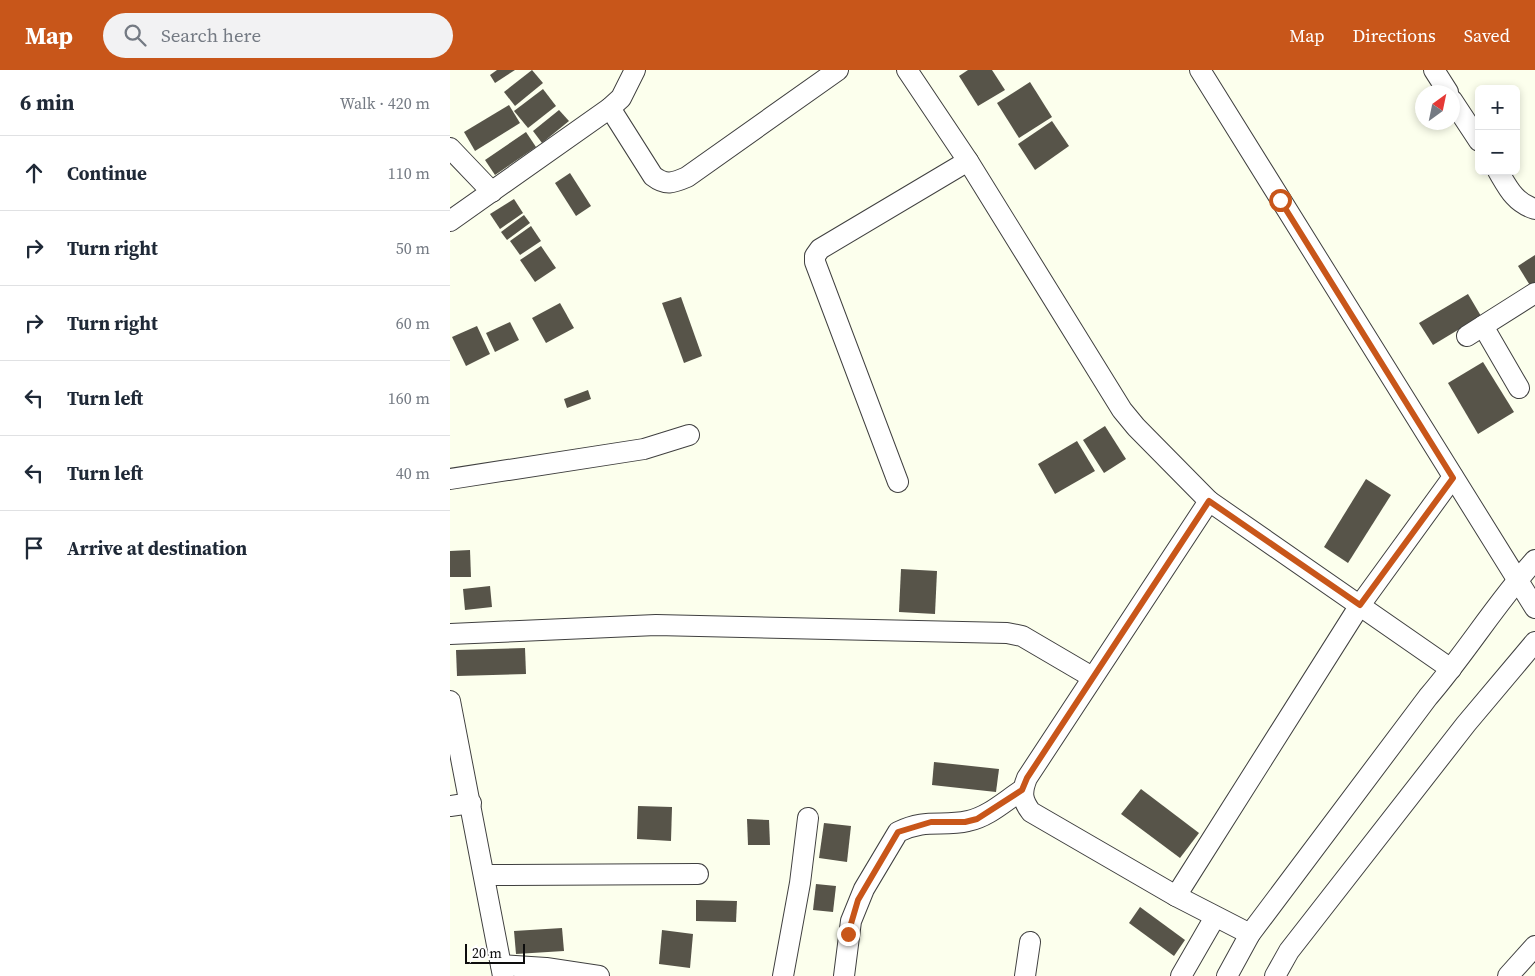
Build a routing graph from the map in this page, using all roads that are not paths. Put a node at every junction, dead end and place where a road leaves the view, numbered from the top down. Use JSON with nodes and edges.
{"nodes":[{"id":1,"x":635,"y":70,"type":"edge"},
{"id":2,"x":838,"y":70,"type":"edge"},
{"id":3,"x":907,"y":70,"type":"edge"},
{"id":4,"x":1200,"y":70,"type":"edge"},
{"id":5,"x":1434,"y":70,"type":"edge"},
{"id":6,"x":1444,"y":85,"type":"edge"},
{"id":7,"x":610,"y":108,"type":"junction"},
{"id":8,"x":1460,"y":112,"type":"edge"},
{"id":9,"x":1475,"y":135,"type":"edge"},
{"id":10,"x":450,"y":148,"type":"edge"},
{"id":11,"x":968,"y":161,"type":"junction"},
{"id":12,"x":1500,"y":175,"type":"edge"},
{"id":13,"x":492,"y":192,"type":"junction"},
{"id":14,"x":1535,"y":210,"type":"edge"},
{"id":15,"x":450,"y":221,"type":"edge"},
{"id":16,"x":1535,"y":293,"type":"edge"},
{"id":17,"x":1519,"y":388,"type":"dead end"},
{"id":18,"x":689,"y":435,"type":"dead end"},
{"id":19,"x":1453,"y":478,"type":"junction"},
{"id":20,"x":450,"y":479,"type":"edge"},
{"id":21,"x":898,"y":482,"type":"dead end"},
{"id":22,"x":1209,"y":501,"type":"junction"},
{"id":23,"x":1535,"y":560,"type":"edge"},
{"id":24,"x":1516,"y":580,"type":"junction"},
{"id":25,"x":1360,"y":605,"type":"junction"},
{"id":26,"x":1535,"y":608,"type":"edge"},
{"id":27,"x":450,"y":634,"type":"edge"},
{"id":28,"x":1535,"y":642,"type":"edge"},
{"id":29,"x":1452,"y":670,"type":"junction"},
{"id":30,"x":1092,"y":677,"type":"junction"},
{"id":31,"x":451,"y":712,"type":"edge"},
{"id":32,"x":1022,"y":790,"type":"junction"},
{"id":33,"x":471,"y":804,"type":"junction"},
{"id":34,"x":450,"y":806,"type":"edge"},
{"id":35,"x":808,"y":818,"type":"dead end"},
{"id":36,"x":698,"y":874,"type":"dead end"},
{"id":37,"x":484,"y":875,"type":"junction"},
{"id":38,"x":1176,"y":896,"type":"junction"},
{"id":39,"x":1215,"y":917,"type":"junction"},
{"id":40,"x":1250,"y":934,"type":"junction"},
{"id":41,"x":1030,"y":942,"type":"dead end"},
{"id":42,"x":1535,"y":946,"type":"edge"},
{"id":43,"x":502,"y":970,"type":"edge"},
{"id":44,"x":599,"y":976,"type":"edge"},
{"id":45,"x":783,"y":976,"type":"edge"},
{"id":46,"x":844,"y":976,"type":"edge"},
{"id":47,"x":1025,"y":976,"type":"edge"},
{"id":48,"x":1181,"y":976,"type":"edge"},
{"id":49,"x":1227,"y":976,"type":"edge"},
{"id":50,"x":1275,"y":976,"type":"edge"},
{"id":51,"x":1508,"y":976,"type":"edge"}],
"edges":[{"from":1,"to":7,"type":"street"},
{"from":2,"to":7,"type":"street"},
{"from":3,"to":11,"type":"street"},
{"from":4,"to":19,"type":"street"},
{"from":5,"to":6,"type":"street"},
{"from":7,"to":13,"type":"street"},
{"from":8,"to":9,"type":"street"},
{"from":10,"to":13,"type":"street"},
{"from":11,"to":21,"type":"street"},
{"from":11,"to":22,"type":"street"},
{"from":12,"to":14,"type":"street"},
{"from":13,"to":15,"type":"street"},
{"from":16,"to":17,"type":"street"},
{"from":18,"to":20,"type":"street"},
{"from":19,"to":24,"type":"street"},
{"from":19,"to":25,"type":"street"},
{"from":22,"to":25,"type":"street"},
{"from":22,"to":30,"type":"street"},
{"from":23,"to":24,"type":"street"},
{"from":24,"to":26,"type":"street"},
{"from":24,"to":29,"type":"street"},
{"from":25,"to":29,"type":"street"},
{"from":25,"to":38,"type":"street"},
{"from":27,"to":30,"type":"street"},
{"from":28,"to":50,"type":"street"},
{"from":29,"to":40,"type":"street"},
{"from":30,"to":32,"type":"street"},
{"from":31,"to":33,"type":"street"},
{"from":32,"to":38,"type":"street"},
{"from":32,"to":46,"type":"street"},
{"from":33,"to":34,"type":"street"},
{"from":33,"to":37,"type":"street"},
{"from":35,"to":45,"type":"street"},
{"from":36,"to":37,"type":"street"},
{"from":37,"to":43,"type":"street"},
{"from":38,"to":39,"type":"street"},
{"from":39,"to":40,"type":"street"},
{"from":39,"to":48,"type":"street"},
{"from":40,"to":49,"type":"street"},
{"from":41,"to":47,"type":"street"},
{"from":42,"to":51,"type":"street"},
{"from":43,"to":44,"type":"street"}]}
